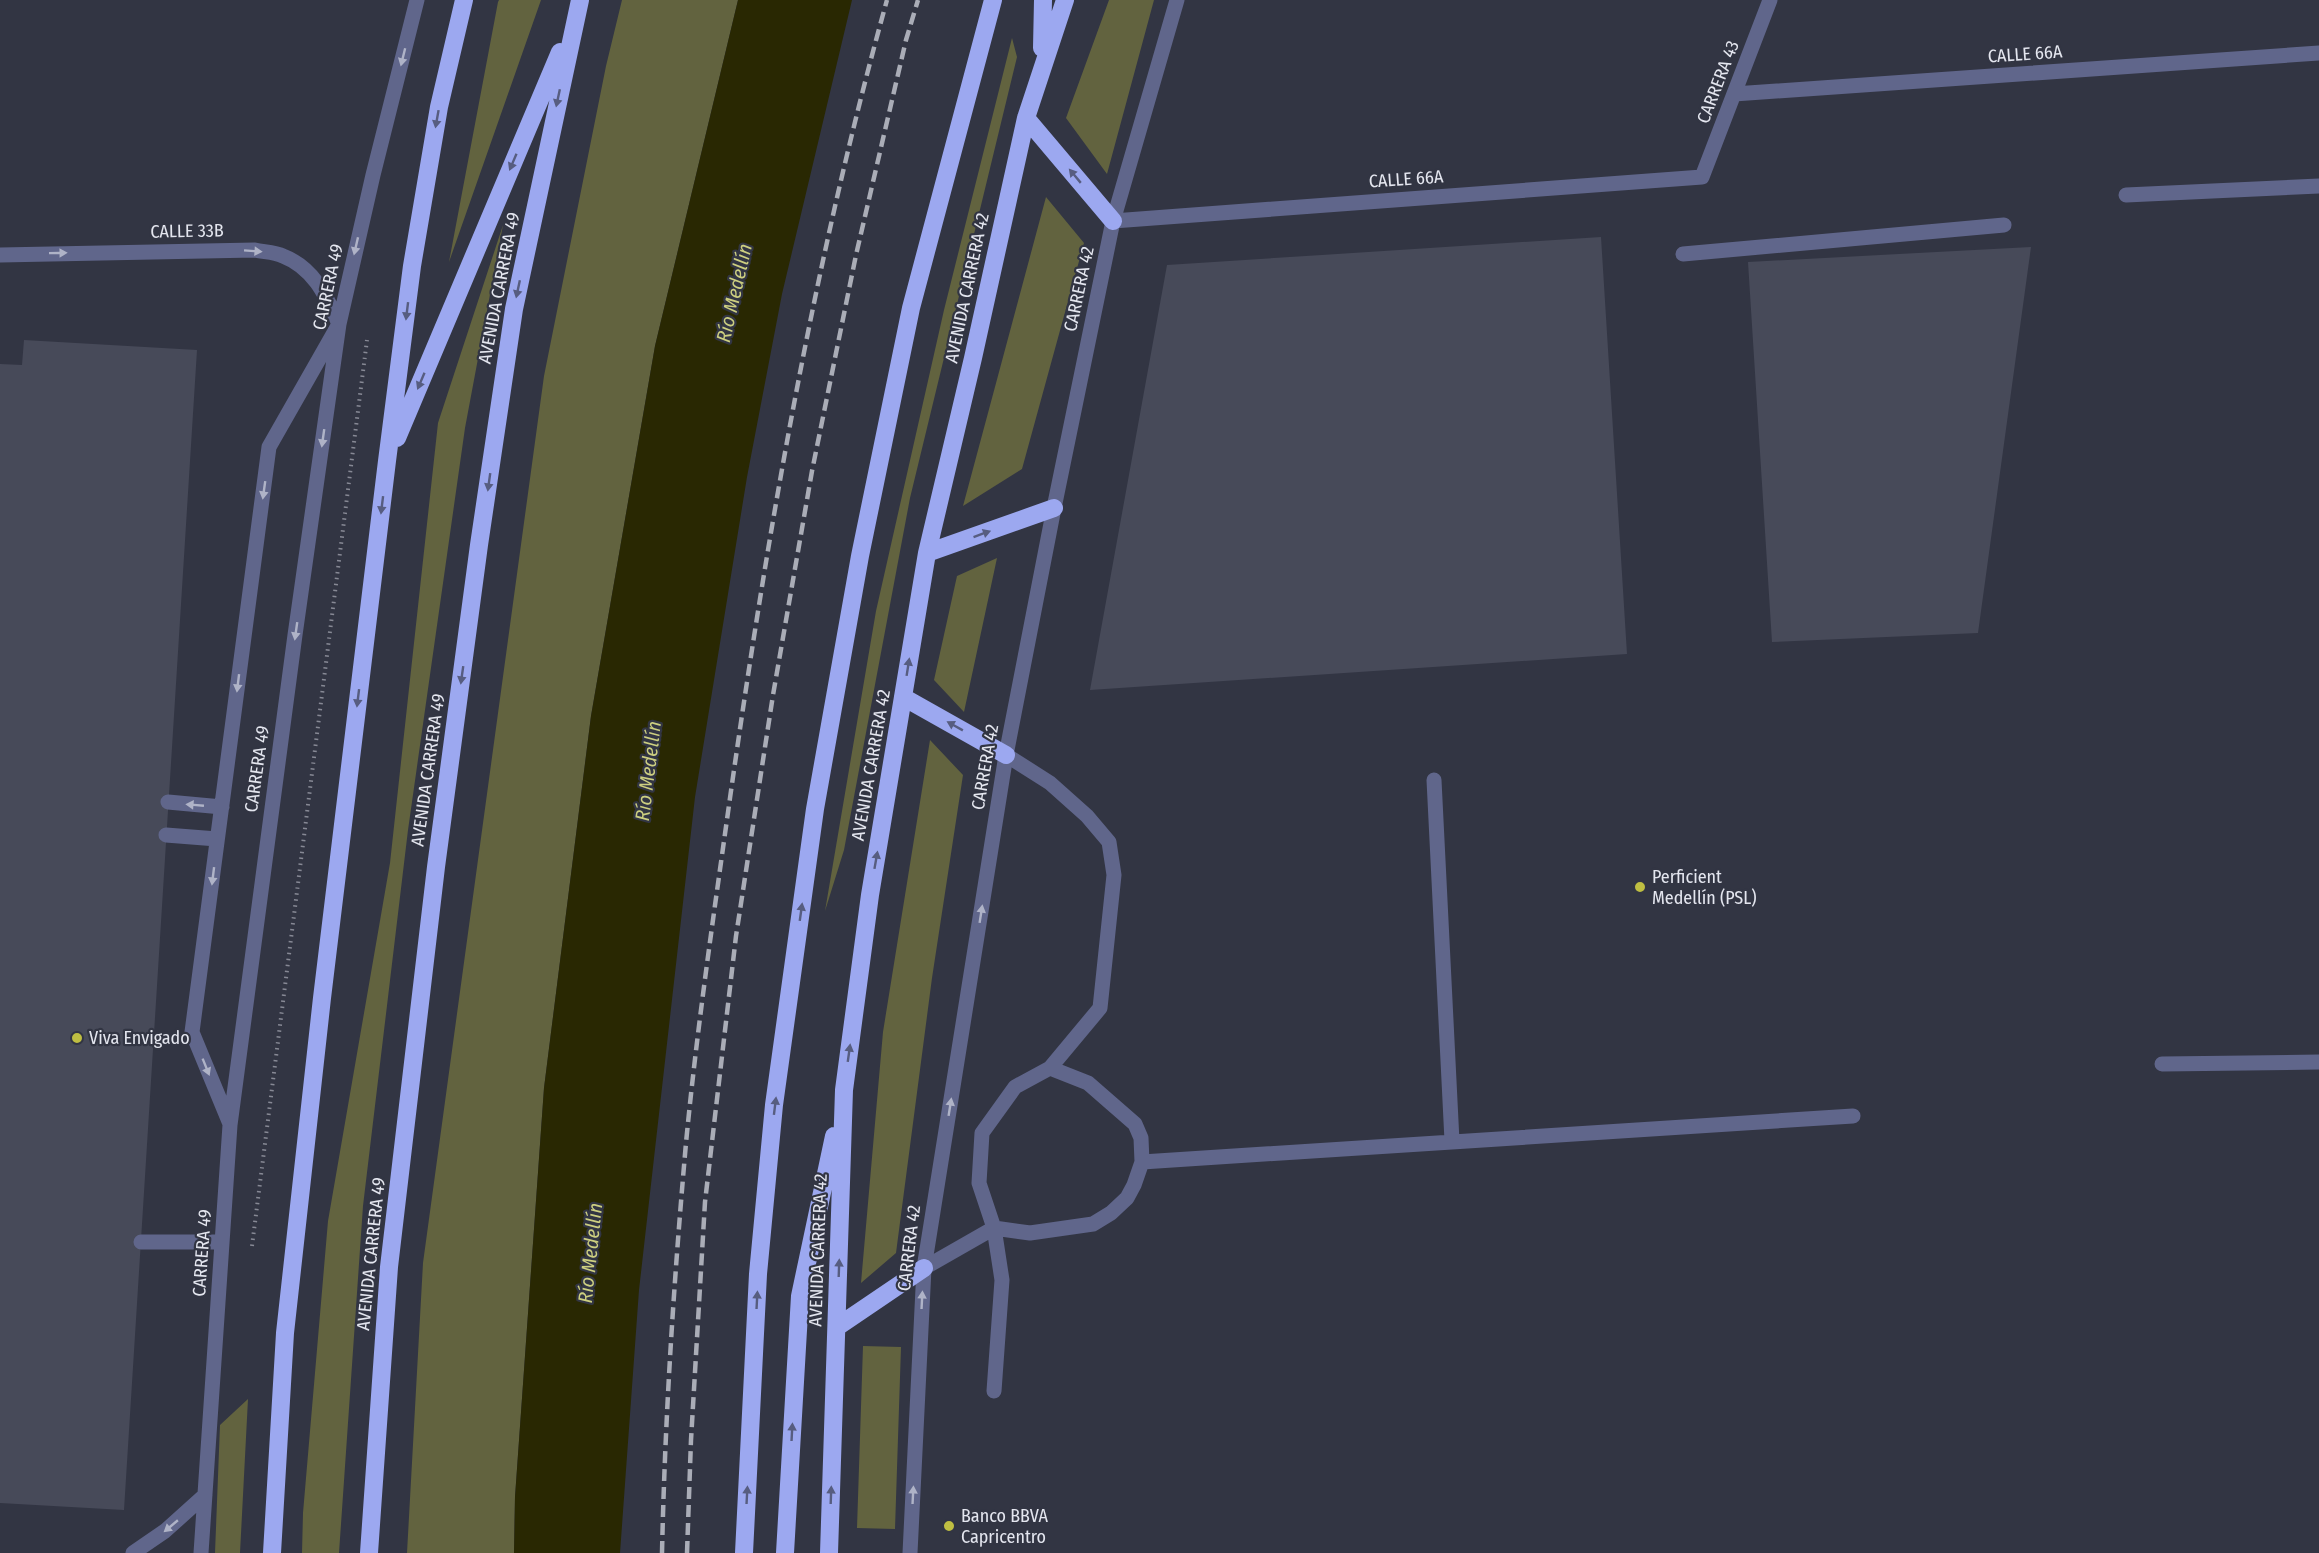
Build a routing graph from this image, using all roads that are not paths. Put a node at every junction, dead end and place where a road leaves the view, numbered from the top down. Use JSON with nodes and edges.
{"nodes":[{"id":1,"x":417,"y":0,"type":"edge"},
{"id":2,"x":464,"y":0,"type":"edge"},
{"id":3,"x":993,"y":0,"type":"edge"},
{"id":4,"x":1043,"y":0,"type":"edge"},
{"id":5,"x":1065,"y":0,"type":"edge"},
{"id":6,"x":1177,"y":0,"type":"edge"},
{"id":7,"x":1770,"y":0,"type":"edge"},
{"id":8,"x":578,"y":6,"type":"edge"},
{"id":9,"x":2319,"y":53,"type":"edge"},
{"id":10,"x":1042,"y":65,"type":"junction"},
{"id":11,"x":1734,"y":94,"type":"junction"},
{"id":12,"x":1026,"y":118,"type":"junction"},
{"id":13,"x":1701,"y":177,"type":"joint"},
{"id":14,"x":2319,"y":186,"type":"edge"},
{"id":15,"x":2126,"y":195,"type":"dead end"},
{"id":16,"x":1113,"y":221,"type":"junction"},
{"id":17,"x":2004,"y":225,"type":"dead end"},
{"id":18,"x":1683,"y":254,"type":"dead end"},
{"id":19,"x":0,"y":255,"type":"edge"},
{"id":20,"x":339,"y":324,"type":"junction"},
{"id":21,"x":387,"y":461,"type":"junction"},
{"id":22,"x":1054,"y":508,"type":"junction"},
{"id":23,"x":927,"y":554,"type":"junction"},
{"id":24,"x":903,"y":697,"type":"junction"},
{"id":25,"x":1006,"y":754,"type":"junction"},
{"id":26,"x":1434,"y":780,"type":"dead end"},
{"id":27,"x":168,"y":802,"type":"dead end"},
{"id":28,"x":222,"y":807,"type":"junction"},
{"id":29,"x":166,"y":835,"type":"dead end"},
{"id":30,"x":217,"y":839,"type":"junction"},
{"id":31,"x":2319,"y":1062,"type":"edge"},
{"id":32,"x":2162,"y":1064,"type":"dead end"},
{"id":33,"x":1050,"y":1068,"type":"junction"},
{"id":34,"x":844,"y":1090,"type":"junction"},
{"id":35,"x":1853,"y":1116,"type":"dead end"},
{"id":36,"x":230,"y":1125,"type":"junction"},
{"id":37,"x":1452,"y":1141,"type":"junction"},
{"id":38,"x":1142,"y":1162,"type":"junction"},
{"id":39,"x":994,"y":1228,"type":"junction"},
{"id":40,"x":141,"y":1242,"type":"dead end"},
{"id":41,"x":222,"y":1242,"type":"junction"},
{"id":42,"x":924,"y":1268,"type":"junction"},
{"id":43,"x":837,"y":1327,"type":"junction"},
{"id":44,"x":994,"y":1391,"type":"dead end"},
{"id":45,"x":205,"y":1495,"type":"junction"},
{"id":46,"x":133,"y":1553,"type":"edge"},
{"id":47,"x":201,"y":1553,"type":"edge"},
{"id":48,"x":272,"y":1553,"type":"edge"},
{"id":49,"x":369,"y":1553,"type":"edge"},
{"id":50,"x":744,"y":1553,"type":"edge"},
{"id":51,"x":784,"y":1553,"type":"edge"},
{"id":52,"x":829,"y":1553,"type":"edge"},
{"id":53,"x":910,"y":1553,"type":"edge"}],
"edges":[{"from":1,"to":20,"type":"street","name":"CARRERA 49","one_way":true},
{"from":2,"to":21,"type":"highway","one_way":true},
{"from":50,"to":3,"type":"highway","one_way":true},
{"from":4,"to":10,"type":"highway"},
{"from":5,"to":10,"type":"highway","name":"AVENIDA CARRERA 42"},
{"from":6,"to":16,"type":"street","name":"CARRERA 42"},
{"from":7,"to":11,"type":"street","name":"CARRERA 43"},
{"from":8,"to":21,"type":"highway","one_way":true},
{"from":8,"to":49,"type":"highway","name":"AVENIDA CARRERA 49","one_way":true},
{"from":9,"to":11,"type":"street","name":"CALLE 66A"},
{"from":10,"to":12,"type":"highway","name":"AVENIDA CARRERA 42"},
{"from":11,"to":13,"type":"street","name":"CARRERA 43"},
{"from":16,"to":12,"type":"highway","one_way":true},
{"from":12,"to":23,"type":"highway","name":"AVENIDA CARRERA 42"},
{"from":13,"to":16,"type":"street","name":"CALLE 66A"},
{"from":14,"to":15,"type":"street"},
{"from":16,"to":22,"type":"street","name":"CARRERA 42"},
{"from":17,"to":18,"type":"street"},
{"from":19,"to":20,"type":"street","name":"CALLE 33B","one_way":true},
{"from":20,"to":28,"type":"street","one_way":true},
{"from":20,"to":36,"type":"street","name":"CARRERA 49","one_way":true},
{"from":21,"to":48,"type":"highway","one_way":true},
{"from":23,"to":22,"type":"highway","one_way":true},
{"from":22,"to":25,"type":"street","name":"CARRERA 42"},
{"from":24,"to":23,"type":"highway","name":"AVENIDA CARRERA 42","one_way":true},
{"from":25,"to":24,"type":"highway","one_way":true},
{"from":34,"to":24,"type":"highway","name":"AVENIDA CARRERA 42","one_way":true},
{"from":25,"to":33,"type":"street"},
{"from":42,"to":25,"type":"street","name":"CARRERA 42","one_way":true},
{"from":26,"to":37,"type":"street"},
{"from":28,"to":27,"type":"street","one_way":true},
{"from":28,"to":30,"type":"street"},
{"from":29,"to":30,"type":"street"},
{"from":30,"to":36,"type":"street","one_way":true},
{"from":31,"to":32,"type":"street"},
{"from":33,"to":38,"type":"street"},
{"from":33,"to":39,"type":"street"},
{"from":43,"to":34,"type":"highway","name":"AVENIDA CARRERA 42","one_way":true},
{"from":51,"to":34,"type":"highway","one_way":true},
{"from":35,"to":37,"type":"street"},
{"from":36,"to":41,"type":"street","name":"CARRERA 49"},
{"from":37,"to":38,"type":"street"},
{"from":38,"to":39,"type":"street"},
{"from":39,"to":42,"type":"street"},
{"from":39,"to":44,"type":"street"},
{"from":40,"to":41,"type":"street"},
{"from":41,"to":45,"type":"street","name":"CARRERA 49"},
{"from":42,"to":43,"type":"highway"},
{"from":53,"to":42,"type":"street","name":"CARRERA 42","one_way":true},
{"from":52,"to":43,"type":"highway","name":"AVENIDA CARRERA 42","one_way":true},
{"from":45,"to":46,"type":"street","one_way":true},
{"from":45,"to":47,"type":"street","name":"CARRERA 49"}]}
